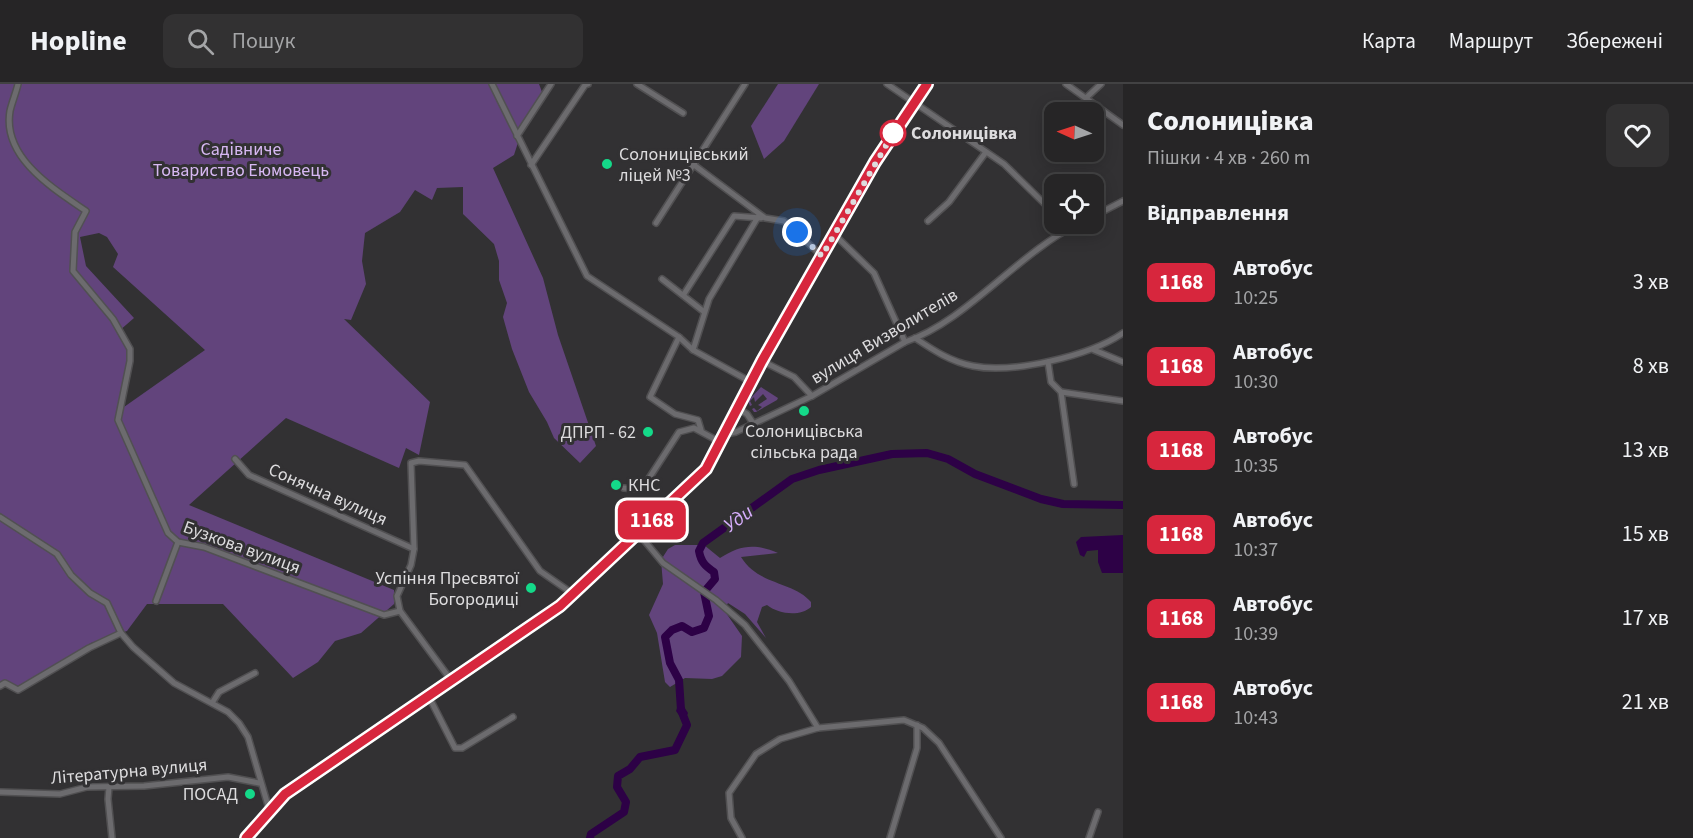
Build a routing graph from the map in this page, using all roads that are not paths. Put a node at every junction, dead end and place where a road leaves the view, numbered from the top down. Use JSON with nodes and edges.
{"nodes":[{"id":1,"x":18,"y":84,"type":"edge"},
{"id":2,"x":492,"y":84,"type":"edge"},
{"id":3,"x":551,"y":84,"type":"edge"},
{"id":4,"x":588,"y":84,"type":"edge"},
{"id":5,"x":638,"y":84,"type":"edge"},
{"id":6,"x":745,"y":84,"type":"edge"},
{"id":7,"x":887,"y":84,"type":"edge"},
{"id":8,"x":927,"y":84,"type":"edge"},
{"id":9,"x":1066,"y":84,"type":"edge"},
{"id":10,"x":1101,"y":84,"type":"edge"},
{"id":11,"x":1087,"y":97,"type":"junction"},
{"id":12,"x":914,"y":102,"type":"junction"},
{"id":13,"x":683,"y":113,"type":"dead end"},
{"id":14,"x":1123,"y":126,"type":"edge"},
{"id":15,"x":517,"y":136,"type":"junction"},
{"id":16,"x":986,"y":152,"type":"junction"},
{"id":17,"x":531,"y":165,"type":"junction"},
{"id":18,"x":694,"y":165,"type":"junction"},
{"id":19,"x":1123,"y":201,"type":"edge"},
{"id":20,"x":1044,"y":203,"type":"edge"},
{"id":21,"x":1104,"y":211,"type":"edge"},
{"id":22,"x":758,"y":218,"type":"junction"},
{"id":23,"x":765,"y":218,"type":"junction"},
{"id":24,"x":928,"y":221,"type":"dead end"},
{"id":25,"x":656,"y":222,"type":"dead end"},
{"id":26,"x":1057,"y":234,"type":"edge"},
{"id":27,"x":839,"y":239,"type":"dead end"},
{"id":28,"x":822,"y":256,"type":"junction"},
{"id":29,"x":662,"y":279,"type":"dead end"},
{"id":30,"x":684,"y":294,"type":"junction"},
{"id":31,"x":703,"y":311,"type":"junction"},
{"id":32,"x":1123,"y":333,"type":"edge"},
{"id":33,"x":679,"y":336,"type":"junction"},
{"id":34,"x":915,"y":338,"type":"junction"},
{"id":35,"x":905,"y":342,"type":"junction"},
{"id":36,"x":693,"y":350,"type":"junction"},
{"id":37,"x":1094,"y":350,"type":"junction"},
{"id":38,"x":762,"y":361,"type":"junction"},
{"id":39,"x":1048,"y":362,"type":"junction"},
{"id":40,"x":1123,"y":362,"type":"edge"},
{"id":41,"x":751,"y":382,"type":"junction"},
{"id":42,"x":1061,"y":392,"type":"junction"},
{"id":43,"x":812,"y":396,"type":"junction"},
{"id":44,"x":1123,"y":401,"type":"edge"},
{"id":45,"x":737,"y":408,"type":"junction"},
{"id":46,"x":753,"y":423,"type":"junction"},
{"id":47,"x":701,"y":430,"type":"junction"},
{"id":48,"x":725,"y":434,"type":"junction"},
{"id":49,"x":720,"y":442,"type":"junction"},
{"id":50,"x":235,"y":459,"type":"dead end"},
{"id":51,"x":1074,"y":484,"type":"dead end"},
{"id":52,"x":624,"y":488,"type":"dead end"},
{"id":53,"x":0,"y":517,"type":"edge"},
{"id":54,"x":638,"y":533,"type":"junction"},
{"id":55,"x":177,"y":542,"type":"junction"},
{"id":56,"x":414,"y":549,"type":"junction"},
{"id":57,"x":573,"y":594,"type":"junction"},
{"id":58,"x":156,"y":602,"type":"dead end"},
{"id":59,"x":400,"y":611,"type":"junction"},
{"id":60,"x":121,"y":633,"type":"junction"},
{"id":61,"x":255,"y":673,"type":"dead end"},
{"id":62,"x":451,"y":680,"type":"junction"},
{"id":63,"x":0,"y":686,"type":"edge"},
{"id":64,"x":428,"y":695,"type":"junction"},
{"id":65,"x":212,"y":703,"type":"junction"},
{"id":66,"x":513,"y":717,"type":"dead end"},
{"id":67,"x":917,"y":725,"type":"junction"},
{"id":68,"x":818,"y":728,"type":"junction"},
{"id":69,"x":260,"y":783,"type":"junction"},
{"id":70,"x":109,"y":787,"type":"junction"},
{"id":71,"x":0,"y":792,"type":"edge"},
{"id":72,"x":269,"y":809,"type":"junction"},
{"id":73,"x":1098,"y":812,"type":"dead end"},
{"id":74,"x":112,"y":838,"type":"edge"},
{"id":75,"x":246,"y":838,"type":"edge"},
{"id":76,"x":742,"y":838,"type":"edge"},
{"id":77,"x":890,"y":838,"type":"edge"},
{"id":78,"x":1001,"y":838,"type":"edge"},
{"id":79,"x":1089,"y":838,"type":"edge"}],
"edges":[{"from":1,"to":55,"type":"street","name":"Бузкова вулиця"},
{"from":2,"to":15,"type":"street"},
{"from":3,"to":15,"type":"street"},
{"from":4,"to":17,"type":"street"},
{"from":5,"to":13,"type":"street"},
{"from":6,"to":18,"type":"street"},
{"from":7,"to":12,"type":"street"},
{"from":8,"to":12,"type":"main road"},
{"from":9,"to":11,"type":"street"},
{"from":10,"to":11,"type":"street"},
{"from":11,"to":14,"type":"street"},
{"from":12,"to":16,"type":"street"},
{"from":12,"to":28,"type":"main road"},
{"from":15,"to":17,"type":"street"},
{"from":16,"to":20,"type":"street"},
{"from":16,"to":24,"type":"street"},
{"from":17,"to":33,"type":"street"},
{"from":18,"to":23,"type":"street"},
{"from":18,"to":25,"type":"street"},
{"from":19,"to":21,"type":"street"},
{"from":22,"to":23,"type":"street"},
{"from":22,"to":30,"type":"street"},
{"from":22,"to":31,"type":"street"},
{"from":23,"to":28,"type":"street"},
{"from":26,"to":34,"type":"street","name":"вулиця Визволителів"},
{"from":27,"to":35,"type":"street"},
{"from":28,"to":38,"type":"main road"},
{"from":29,"to":30,"type":"street"},
{"from":30,"to":31,"type":"street"},
{"from":31,"to":36,"type":"street"},
{"from":32,"to":37,"type":"street"},
{"from":33,"to":36,"type":"street"},
{"from":33,"to":47,"type":"street"},
{"from":34,"to":35,"type":"street","name":"вулиця Визволителів"},
{"from":34,"to":39,"type":"street"},
{"from":35,"to":43,"type":"street","name":"вулиця Визволителів"},
{"from":36,"to":41,"type":"street"},
{"from":37,"to":39,"type":"street"},
{"from":37,"to":40,"type":"street"},
{"from":38,"to":41,"type":"main road"},
{"from":38,"to":43,"type":"street"},
{"from":39,"to":42,"type":"street"},
{"from":41,"to":45,"type":"main road"},
{"from":42,"to":44,"type":"street"},
{"from":42,"to":51,"type":"street"},
{"from":43,"to":46,"type":"street","name":"вулиця Визволителів"},
{"from":45,"to":46,"type":"street"},
{"from":45,"to":48,"type":"main road"},
{"from":46,"to":48,"type":"street","name":"вулиця Визволителів"},
{"from":47,"to":49,"type":"street"},
{"from":47,"to":52,"type":"street"},
{"from":48,"to":49,"type":"main road"},
{"from":49,"to":54,"type":"main road"},
{"from":50,"to":56,"type":"street","name":"Сонячна вулиця"},
{"from":53,"to":60,"type":"street"},
{"from":54,"to":57,"type":"main road"},
{"from":54,"to":68,"type":"street"},
{"from":55,"to":58,"type":"street"},
{"from":55,"to":59,"type":"street","name":"Бузкова вулиця"},
{"from":56,"to":57,"type":"street"},
{"from":56,"to":59,"type":"street"},
{"from":57,"to":62,"type":"main road"},
{"from":59,"to":62,"type":"street"},
{"from":60,"to":63,"type":"street"},
{"from":60,"to":65,"type":"street"},
{"from":61,"to":65,"type":"street"},
{"from":62,"to":64,"type":"main road"},
{"from":64,"to":66,"type":"street"},
{"from":64,"to":72,"type":"main road"},
{"from":65,"to":69,"type":"street"},
{"from":67,"to":68,"type":"street"},
{"from":67,"to":77,"type":"street"},
{"from":67,"to":78,"type":"street"},
{"from":68,"to":76,"type":"street"},
{"from":69,"to":70,"type":"street","name":"Літературна вулиця"},
{"from":69,"to":72,"type":"street"},
{"from":70,"to":71,"type":"street","name":"Літературна вулиця"},
{"from":70,"to":74,"type":"street"},
{"from":72,"to":75,"type":"main road"},
{"from":73,"to":79,"type":"street"}]}
